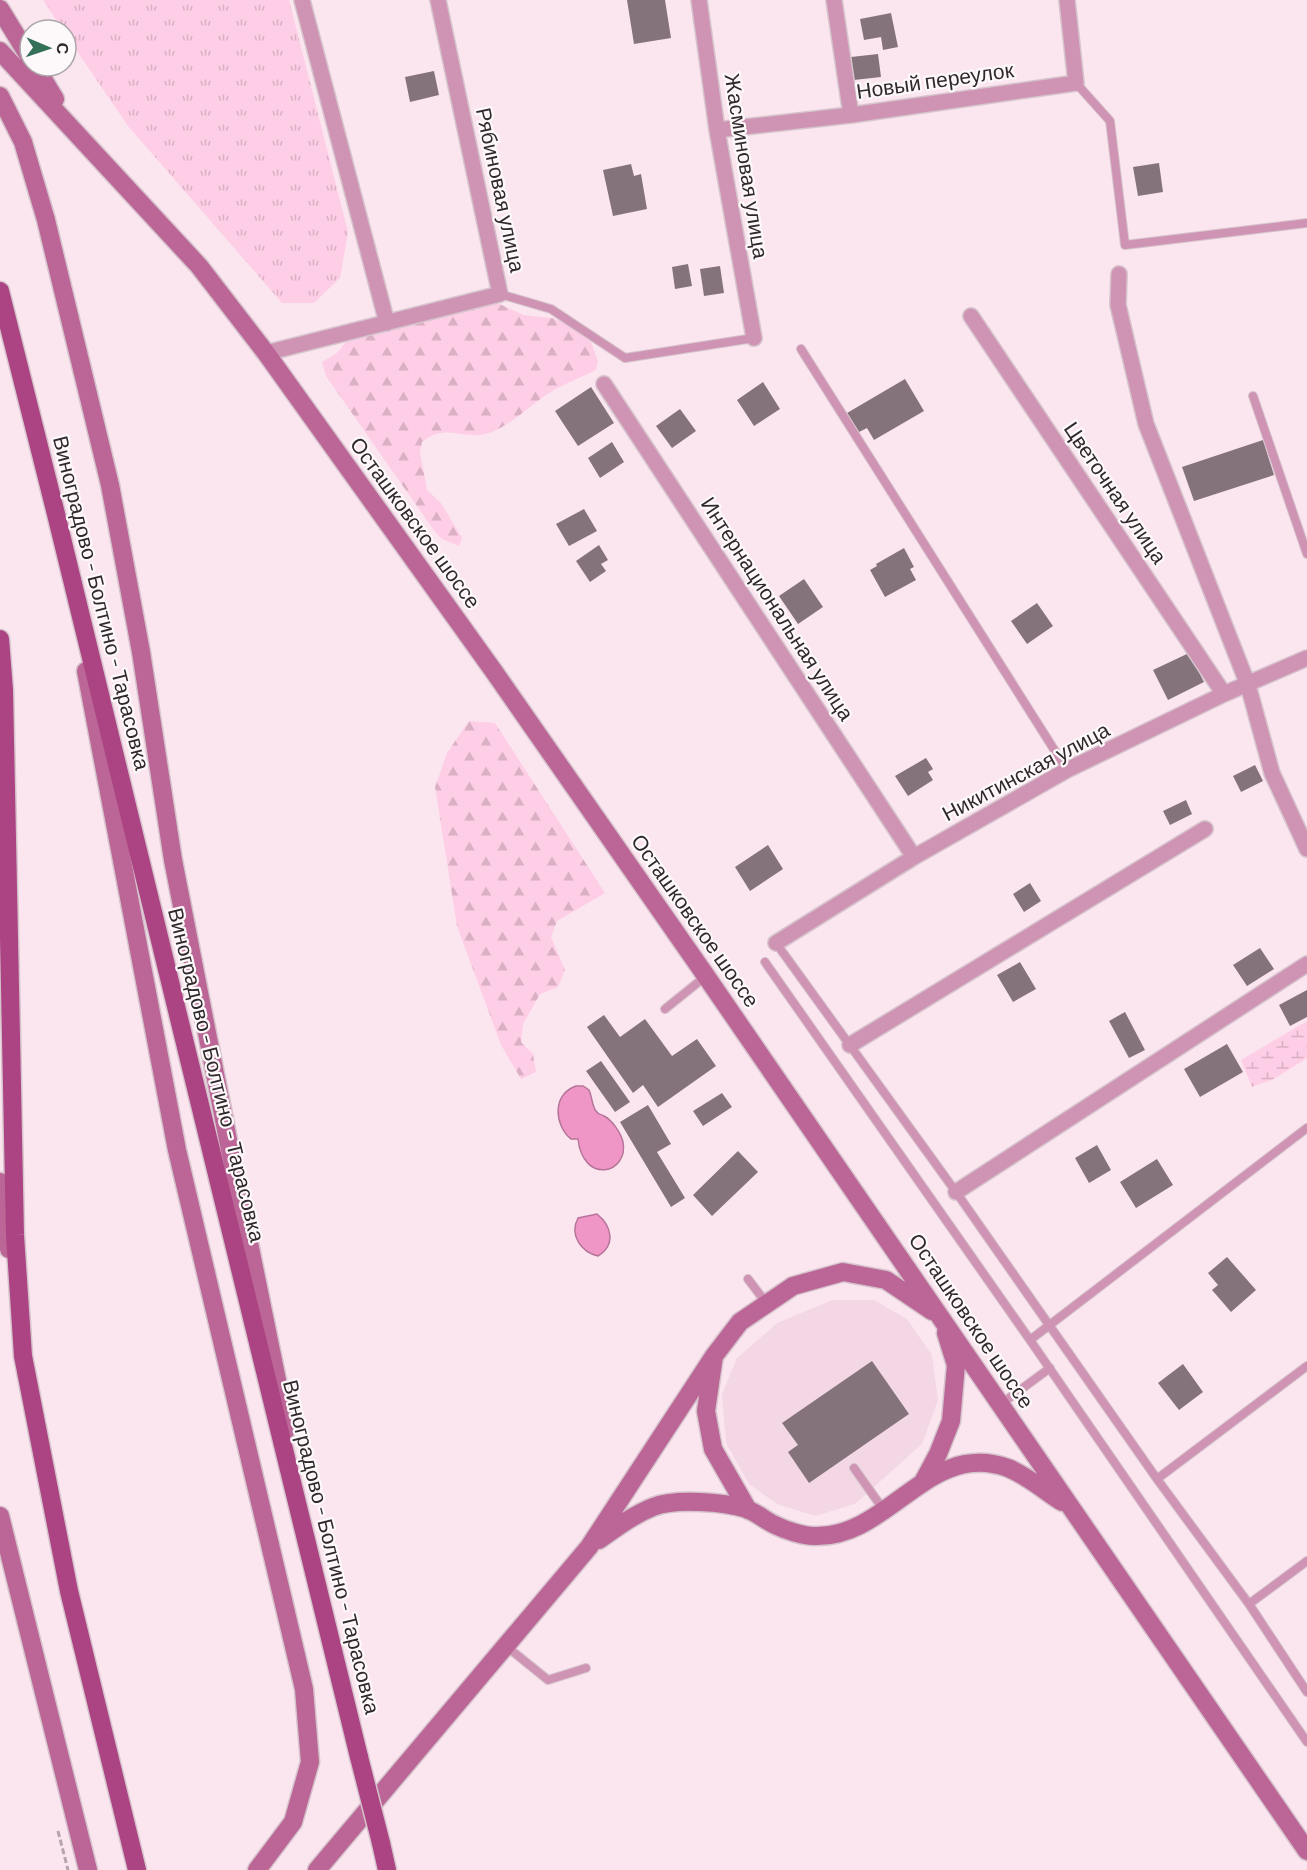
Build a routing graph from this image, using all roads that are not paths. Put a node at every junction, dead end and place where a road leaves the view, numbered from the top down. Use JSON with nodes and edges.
{"nodes":[{"id":1,"x":302,"y":0,"type":"edge"},
{"id":2,"x":438,"y":0,"type":"edge"},
{"id":3,"x":699,"y":0,"type":"edge"},
{"id":4,"x":834,"y":0,"type":"edge"},
{"id":5,"x":1067,"y":0,"type":"edge"},
{"id":6,"x":0,"y":9,"type":"edge"},
{"id":7,"x":18,"y":38,"type":"edge"},
{"id":8,"x":0,"y":51,"type":"edge"},
{"id":9,"x":42,"y":78,"type":"edge"},
{"id":10,"x":1076,"y":83,"type":"junction"},
{"id":11,"x":0,"y":96,"type":"edge"},
{"id":12,"x":851,"y":115,"type":"junction"},
{"id":13,"x":717,"y":130,"type":"junction"},
{"id":14,"x":76,"y":134,"type":"junction"},
{"id":15,"x":1307,"y":223,"type":"edge"},
{"id":16,"x":1119,"y":274,"type":"dead end"},
{"id":17,"x":0,"y":291,"type":"edge"},
{"id":18,"x":500,"y":294,"type":"junction"},
{"id":19,"x":970,"y":316,"type":"dead end"},
{"id":20,"x":387,"y":323,"type":"junction"},
{"id":21,"x":754,"y":338,"type":"joint"},
{"id":22,"x":801,"y":350,"type":"dead end"},
{"id":23,"x":267,"y":354,"type":"junction"},
{"id":24,"x":604,"y":384,"type":"dead end"},
{"id":25,"x":1253,"y":396,"type":"dead end"},
{"id":26,"x":56,"y":514,"type":"junction"},
{"id":27,"x":1307,"y":554,"type":"edge"},
{"id":28,"x":0,"y":639,"type":"edge"},
{"id":29,"x":1307,"y":658,"type":"edge"},
{"id":30,"x":1248,"y":685,"type":"junction"},
{"id":31,"x":1224,"y":694,"type":"junction"},
{"id":32,"x":1067,"y":770,"type":"junction"},
{"id":33,"x":1205,"y":829,"type":"dead end"},
{"id":34,"x":1307,"y":849,"type":"edge"},
{"id":35,"x":914,"y":857,"type":"junction"},
{"id":36,"x":776,"y":943,"type":"joint"},
{"id":37,"x":765,"y":962,"type":"dead end"},
{"id":38,"x":1307,"y":964,"type":"edge"},
{"id":39,"x":706,"y":976,"type":"junction"},
{"id":40,"x":665,"y":1009,"type":"dead end"},
{"id":41,"x":849,"y":1045,"type":"junction"},
{"id":42,"x":1307,"y":1128,"type":"edge"},
{"id":43,"x":0,"y":1182,"type":"edge"},
{"id":44,"x":956,"y":1192,"type":"junction"},
{"id":45,"x":748,"y":1279,"type":"dead end"},
{"id":46,"x":767,"y":1304,"type":"junction"},
{"id":47,"x":941,"y":1317,"type":"junction"},
{"id":48,"x":1050,"y":1325,"type":"junction"},
{"id":49,"x":1030,"y":1340,"type":"junction"},
{"id":50,"x":23,"y":1356,"type":"junction"},
{"id":51,"x":714,"y":1356,"type":"junction"},
{"id":52,"x":1307,"y":1366,"type":"edge"},
{"id":53,"x":1050,"y":1368,"type":"junction"},
{"id":54,"x":1001,"y":1404,"type":"junction"},
{"id":55,"x":854,"y":1467,"type":"dead end"},
{"id":56,"x":1157,"y":1479,"type":"junction"},
{"id":57,"x":923,"y":1482,"type":"junction"},
{"id":58,"x":1068,"y":1506,"type":"junction"},
{"id":59,"x":748,"y":1510,"type":"junction"},
{"id":60,"x":884,"y":1510,"type":"junction"},
{"id":61,"x":0,"y":1516,"type":"edge"},
{"id":62,"x":589,"y":1547,"type":"junction"},
{"id":63,"x":1307,"y":1561,"type":"edge"},
{"id":64,"x":1249,"y":1604,"type":"junction"},
{"id":65,"x":506,"y":1646,"type":"junction"},
{"id":66,"x":334,"y":1654,"type":"junction"},
{"id":67,"x":586,"y":1668,"type":"dead end"},
{"id":68,"x":1307,"y":1692,"type":"edge"},
{"id":69,"x":1307,"y":1742,"type":"edge"},
{"id":70,"x":1307,"y":1851,"type":"edge"},
{"id":71,"x":137,"y":1869,"type":"edge"},
{"id":72,"x":88,"y":1870,"type":"edge"},
{"id":73,"x":257,"y":1870,"type":"edge"},
{"id":74,"x":317,"y":1870,"type":"edge"},
{"id":75,"x":387,"y":1870,"type":"edge"}],
"edges":[{"from":1,"to":20,"type":"street"},
{"from":2,"to":18,"type":"street","name":"Рябиновая улица"},
{"from":3,"to":13,"type":"street","name":"Жасминовая улица"},
{"from":4,"to":12,"type":"street"},
{"from":5,"to":10,"type":"street"},
{"from":6,"to":7,"type":"main road"},
{"from":8,"to":14,"type":"main road","name":"Осташковское шоссе"},
{"from":9,"to":14,"type":"main road"},
{"from":10,"to":12,"type":"street","name":"Новый переулок"},
{"from":10,"to":15,"type":"lane"},
{"from":11,"to":66,"type":"main road"},
{"from":12,"to":13,"type":"street","name":"Новый переулок"},
{"from":13,"to":21,"type":"street","name":"Жасминовая улица"},
{"from":14,"to":23,"type":"main road","name":"Осташковское шоссе"},
{"from":16,"to":30,"type":"street"},
{"from":17,"to":26,"type":"main road","name":"Виноградово - Болтино - Тарасовка"},
{"from":18,"to":20,"type":"street","name":"Рябиновая улица"},
{"from":18,"to":21,"type":"lane"},
{"from":19,"to":31,"type":"street","name":"Цветочная улица"},
{"from":20,"to":23,"type":"street","name":"Рябиновая улица"},
{"from":22,"to":32,"type":"lane"},
{"from":23,"to":39,"type":"main road","name":"Осташковское шоссе"},
{"from":24,"to":35,"type":"street","name":"Интернациональная улица"},
{"from":25,"to":27,"type":"lane"},
{"from":26,"to":66,"type":"main road","name":"Виноградово - Болтино - Тарасовка"},
{"from":26,"to":73,"type":"main road"},
{"from":28,"to":50,"type":"main road"},
{"from":29,"to":30,"type":"street","name":"Никитинская улица"},
{"from":30,"to":31,"type":"street","name":"Никитинская улица"},
{"from":30,"to":34,"type":"street"},
{"from":31,"to":32,"type":"street","name":"Никитинская улица"},
{"from":32,"to":35,"type":"street","name":"Никитинская улица"},
{"from":33,"to":41,"type":"street"},
{"from":35,"to":36,"type":"street","name":"Никитинская улица"},
{"from":36,"to":41,"type":"lane"},
{"from":37,"to":49,"type":"lane"},
{"from":38,"to":44,"type":"street"},
{"from":39,"to":40,"type":"lane"},
{"from":39,"to":47,"type":"main road","name":"Осташковское шоссе"},
{"from":41,"to":44,"type":"lane"},
{"from":42,"to":48,"type":"lane"},
{"from":43,"to":50,"type":"main road"},
{"from":44,"to":48,"type":"lane"},
{"from":45,"to":46,"type":"lane"},
{"from":46,"to":47,"type":"main road"},
{"from":46,"to":51,"type":"main road"},
{"from":47,"to":54,"type":"main road","name":"Осташковское шоссе"},
{"from":47,"to":57,"type":"main road"},
{"from":48,"to":49,"type":"lane"},
{"from":48,"to":56,"type":"lane"},
{"from":49,"to":53,"type":"lane"},
{"from":50,"to":71,"type":"main road"},
{"from":51,"to":59,"type":"main road"},
{"from":51,"to":62,"type":"main road"},
{"from":52,"to":56,"type":"lane"},
{"from":53,"to":54,"type":"lane"},
{"from":53,"to":69,"type":"lane"},
{"from":54,"to":58,"type":"main road","name":"Осташковское шоссе"},
{"from":55,"to":60,"type":"lane"},
{"from":56,"to":64,"type":"lane"},
{"from":57,"to":58,"type":"main road"},
{"from":57,"to":60,"type":"main road"},
{"from":58,"to":70,"type":"main road","name":"Осташковское шоссе"},
{"from":59,"to":60,"type":"main road"},
{"from":59,"to":62,"type":"main road"},
{"from":61,"to":72,"type":"main road"},
{"from":62,"to":65,"type":"main road"},
{"from":63,"to":64,"type":"lane"},
{"from":64,"to":68,"type":"lane"},
{"from":65,"to":67,"type":"lane"},
{"from":65,"to":74,"type":"main road"},
{"from":66,"to":75,"type":"main road","name":"Виноградово - Болтино - Тарасовка","bridge":true}]}
